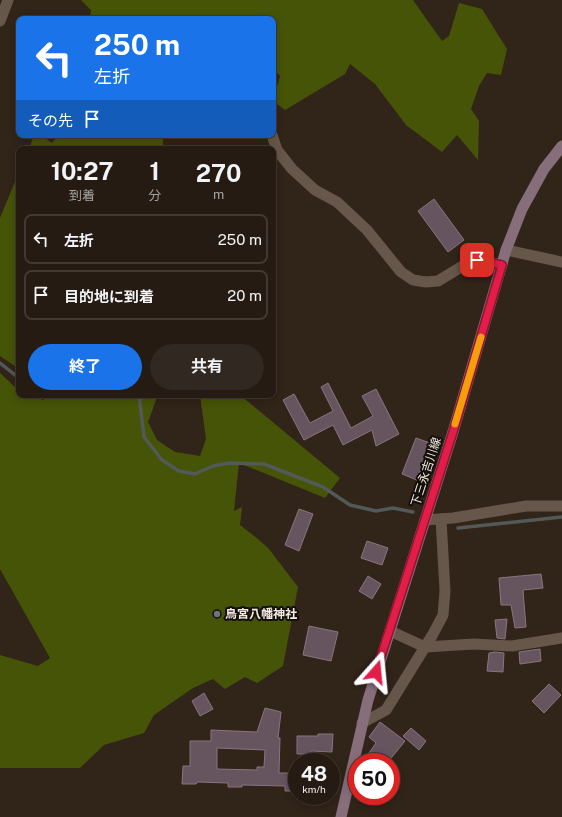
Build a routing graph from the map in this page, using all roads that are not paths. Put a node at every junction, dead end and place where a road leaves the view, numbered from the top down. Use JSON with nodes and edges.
{"nodes":[{"id":1,"x":8,"y":0,"type":"edge"},
{"id":2,"x":0,"y":21,"type":"edge"},
{"id":3,"x":562,"y":146,"type":"edge"},
{"id":4,"x":276,"y":147,"type":"edge"},
{"id":5,"x":506,"y":250,"type":"junction"},
{"id":6,"x":562,"y":262,"type":"edge"},
{"id":7,"x":502,"y":265,"type":"junction"},
{"id":8,"x":562,"y":506,"type":"edge"},
{"id":9,"x":441,"y":519,"type":"junction"},
{"id":10,"x":425,"y":520,"type":"junction"},
{"id":11,"x":390,"y":631,"type":"junction"},
{"id":12,"x":562,"y":638,"type":"edge"},
{"id":13,"x":425,"y":647,"type":"junction"},
{"id":14,"x":362,"y":723,"type":"junction"},
{"id":15,"x":341,"y":817,"type":"edge"}],
"edges":[{"from":1,"to":2,"type":"street"},
{"from":3,"to":5,"type":"main road","name":"下三永吉川線"},
{"from":4,"to":7,"type":"street"},
{"from":5,"to":6,"type":"street"},
{"from":5,"to":7,"type":"main road","name":"下三永吉川線"},
{"from":7,"to":10,"type":"main road","name":"下三永吉川線"},
{"from":8,"to":9,"type":"street"},
{"from":9,"to":10,"type":"street"},
{"from":9,"to":13,"type":"street"},
{"from":10,"to":11,"type":"main road","name":"下三永吉川線"},
{"from":11,"to":13,"type":"street"},
{"from":11,"to":14,"type":"main road","name":"下三永吉川線"},
{"from":12,"to":13,"type":"street"},
{"from":13,"to":14,"type":"street"},
{"from":14,"to":15,"type":"main road","name":"下三永吉川線"}]}
